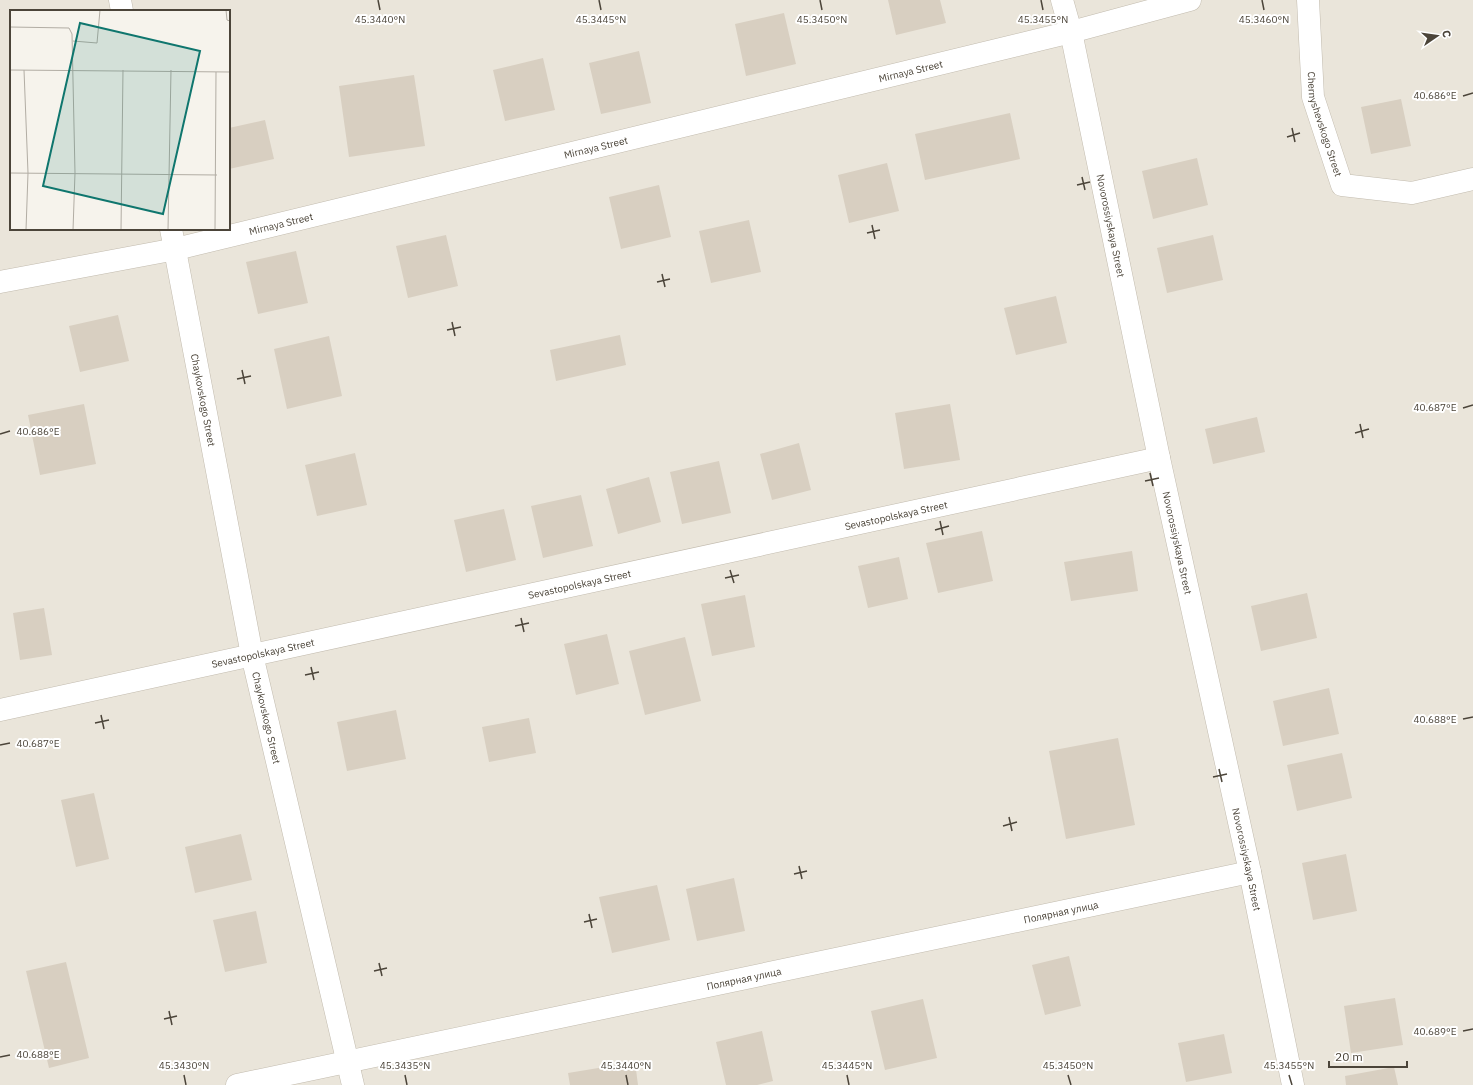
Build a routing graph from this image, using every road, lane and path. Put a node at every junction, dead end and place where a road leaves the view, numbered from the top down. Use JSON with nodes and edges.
{"nodes":[{"id":1,"x":120,"y":0,"type":"edge"},
{"id":2,"x":1062,"y":0,"type":"edge"},
{"id":3,"x":1190,"y":0,"type":"edge"},
{"id":4,"x":1308,"y":0,"type":"edge"},
{"id":5,"x":122,"y":10,"type":"edge"},
{"id":6,"x":1071,"y":32,"type":"junction"},
{"id":7,"x":1473,"y":179,"type":"edge"},
{"id":8,"x":230,"y":226,"type":"edge"},
{"id":9,"x":213,"y":230,"type":"edge"},
{"id":10,"x":174,"y":239,"type":"edge"},
{"id":11,"x":0,"y":282,"type":"edge"},
{"id":12,"x":1159,"y":458,"type":"junction"},
{"id":13,"x":252,"y":655,"type":"junction"},
{"id":14,"x":0,"y":710,"type":"edge"},
{"id":15,"x":1250,"y":872,"type":"junction"},
{"id":16,"x":347,"y":1061,"type":"junction"},
{"id":17,"x":237,"y":1085,"type":"edge"},
{"id":18,"x":353,"y":1085,"type":"edge"},
{"id":19,"x":1294,"y":1085,"type":"edge"}],
"edges":[{"from":1,"to":5,"type":"street"},
{"from":2,"to":6,"type":"street","name":"Novorossiyskaya Street"},
{"from":3,"to":6,"type":"street","name":"Mirnaya Street"},
{"from":4,"to":7,"type":"street","name":"Chernyshevskogo Street"},
{"from":6,"to":8,"type":"street","name":"Mirnaya Street"},
{"from":6,"to":12,"type":"street","name":"Novorossiyskaya Street"},
{"from":9,"to":10,"type":"street","name":"Mirnaya Street"},
{"from":10,"to":11,"type":"street","name":"Mirnaya Street"},
{"from":10,"to":13,"type":"street","name":"Chaykovskogo Street"},
{"from":12,"to":13,"type":"street","name":"Sevastopolskaya Street"},
{"from":12,"to":15,"type":"street","name":"Novorossiyskaya Street"},
{"from":13,"to":14,"type":"street","name":"Sevastopolskaya Street"},
{"from":13,"to":16,"type":"street","name":"Chaykovskogo Street"},
{"from":15,"to":16,"type":"street","name":"Полярная улица"},
{"from":15,"to":19,"type":"street","name":"Novorossiyskaya Street"},
{"from":16,"to":17,"type":"street","name":"Полярная улица"},
{"from":16,"to":18,"type":"street","name":"Chaykovskogo Street"}]}
